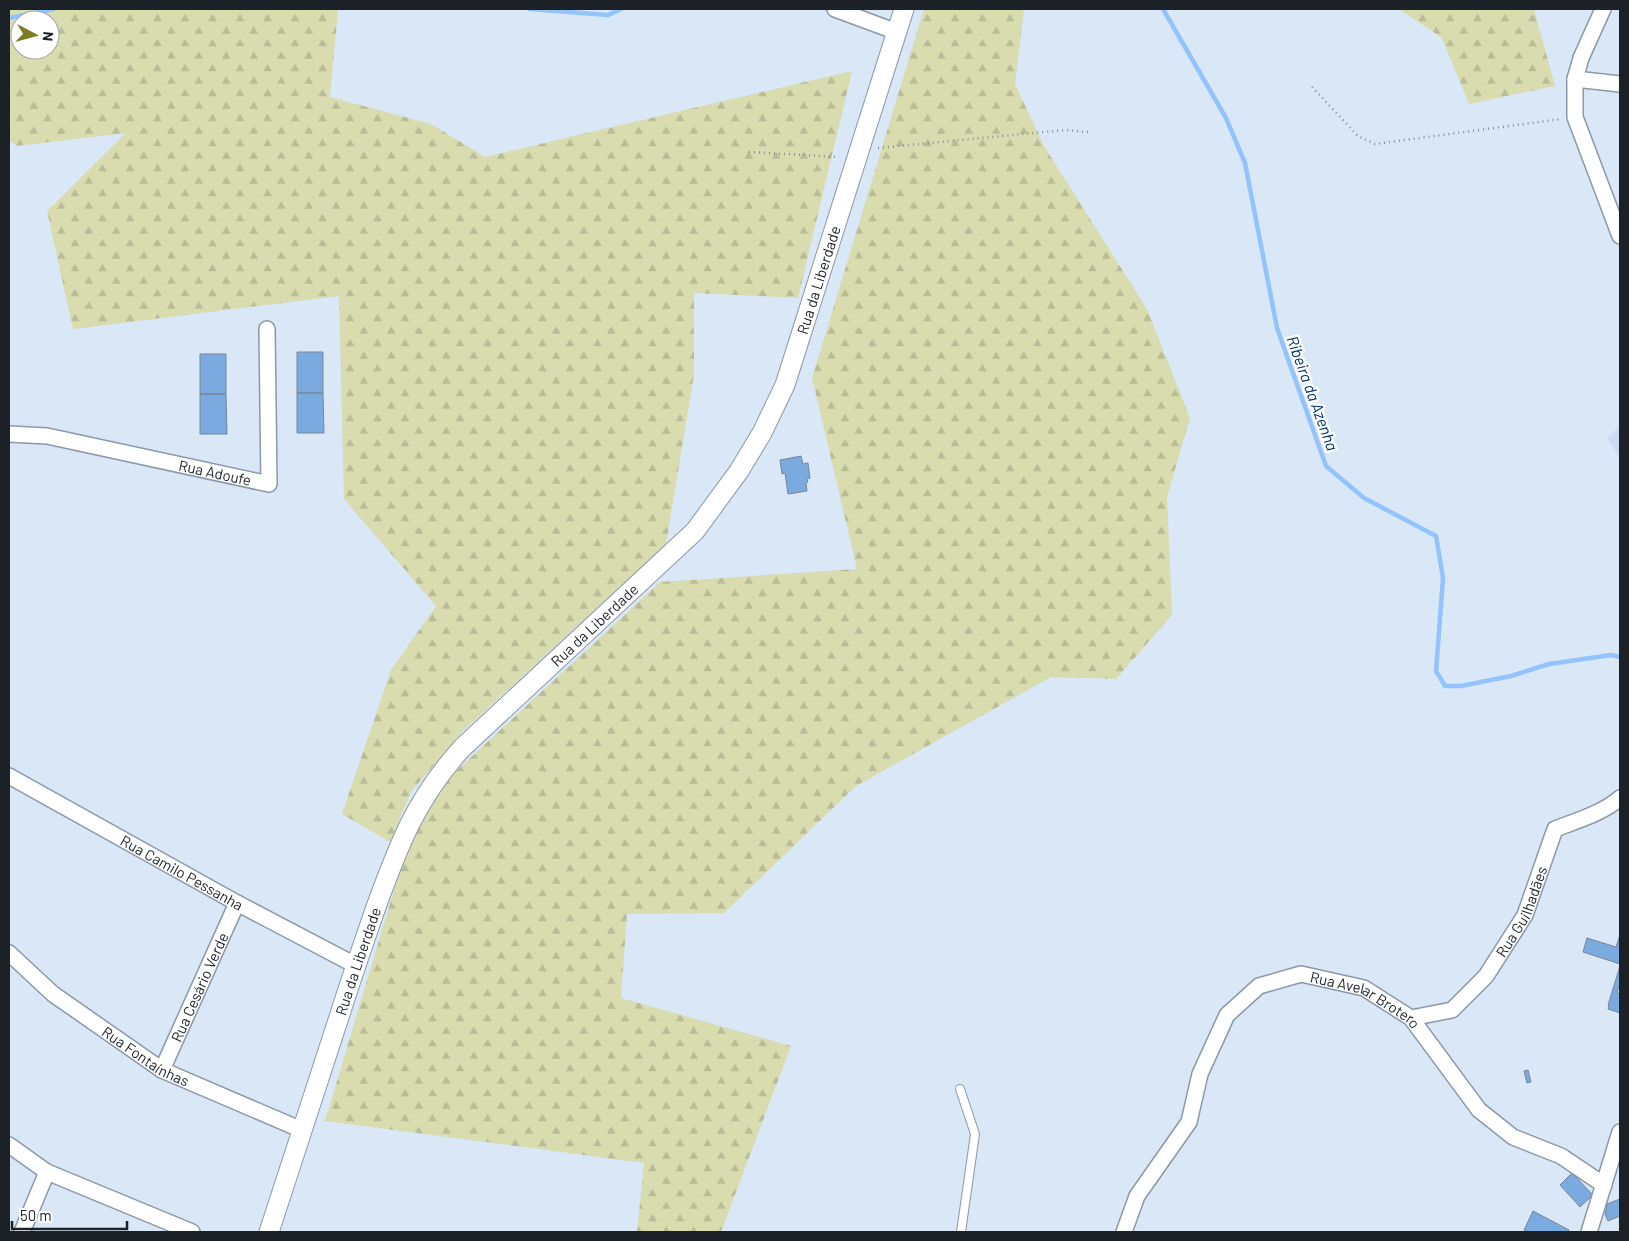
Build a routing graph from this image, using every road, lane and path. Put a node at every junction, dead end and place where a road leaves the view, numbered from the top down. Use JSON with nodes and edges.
{"nodes":[{"id":1,"x":835,"y":9,"type":"edge"},
{"id":2,"x":904,"y":9,"type":"edge"},
{"id":3,"x":1603,"y":9,"type":"edge"},
{"id":4,"x":896,"y":32,"type":"junction"},
{"id":5,"x":1575,"y":79,"type":"junction"},
{"id":6,"x":1620,"y":84,"type":"edge"},
{"id":7,"x":1312,"y":87,"type":"dead end"},
{"id":8,"x":1575,"y":117,"type":"junction"},
{"id":9,"x":1088,"y":132,"type":"dead end"},
{"id":10,"x":749,"y":152,"type":"dead end"},
{"id":11,"x":857,"y":153,"type":"junction"},
{"id":12,"x":1620,"y":236,"type":"edge"},
{"id":13,"x":267,"y":329,"type":"dead end"},
{"id":14,"x":9,"y":434,"type":"edge"},
{"id":15,"x":9,"y":776,"type":"edge"},
{"id":16,"x":1620,"y":798,"type":"edge"},
{"id":17,"x":237,"y":903,"type":"junction"},
{"id":18,"x":9,"y":953,"type":"edge"},
{"id":19,"x":356,"y":965,"type":"junction"},
{"id":20,"x":1411,"y":1018,"type":"junction"},
{"id":21,"x":162,"y":1070,"type":"junction"},
{"id":22,"x":960,"y":1089,"type":"dead end"},
{"id":23,"x":302,"y":1130,"type":"junction"},
{"id":24,"x":1620,"y":1132,"type":"edge"},
{"id":25,"x":9,"y":1145,"type":"edge"},
{"id":26,"x":47,"y":1172,"type":"junction"},
{"id":27,"x":1604,"y":1185,"type":"junction"},
{"id":28,"x":22,"y":1232,"type":"edge"},
{"id":29,"x":192,"y":1232,"type":"edge"},
{"id":30,"x":269,"y":1232,"type":"edge"},
{"id":31,"x":961,"y":1232,"type":"edge"},
{"id":32,"x":1124,"y":1232,"type":"edge"},
{"id":33,"x":1589,"y":1232,"type":"edge"}],
"edges":[{"from":1,"to":4,"type":"street"},
{"from":2,"to":4,"type":"street","name":"Rua da Liberdade"},
{"from":3,"to":5,"type":"street"},
{"from":4,"to":11,"type":"street","name":"Rua da Liberdade"},
{"from":5,"to":6,"type":"street"},
{"from":5,"to":8,"type":"street"},
{"from":7,"to":8,"type":"path"},
{"from":8,"to":12,"type":"street"},
{"from":9,"to":11,"type":"path"},
{"from":10,"to":11,"type":"path"},
{"from":11,"to":19,"type":"street","name":"Rua da Liberdade"},
{"from":13,"to":14,"type":"street","name":"Rua Adoufe"},
{"from":15,"to":17,"type":"street","name":"Rua Camilo Pessanha"},
{"from":16,"to":20,"type":"street","name":"Rua Guilhadães"},
{"from":17,"to":19,"type":"street","name":"Rua Camilo Pessanha"},
{"from":17,"to":21,"type":"street","name":"Rua Cesário Verde"},
{"from":18,"to":21,"type":"street","name":"Rua Fontaínhas"},
{"from":19,"to":23,"type":"street","name":"Rua da Liberdade"},
{"from":20,"to":27,"type":"street","name":"Rua Avelar Brotero"},
{"from":20,"to":32,"type":"street","name":"Rua Avelar Brotero"},
{"from":21,"to":23,"type":"street","name":"Rua Fontaínhas"},
{"from":22,"to":31,"type":"lane"},
{"from":23,"to":30,"type":"street","name":"Rua da Liberdade"},
{"from":24,"to":27,"type":"street"},
{"from":25,"to":26,"type":"street"},
{"from":26,"to":28,"type":"street"},
{"from":26,"to":29,"type":"street"},
{"from":27,"to":33,"type":"street"}]}
